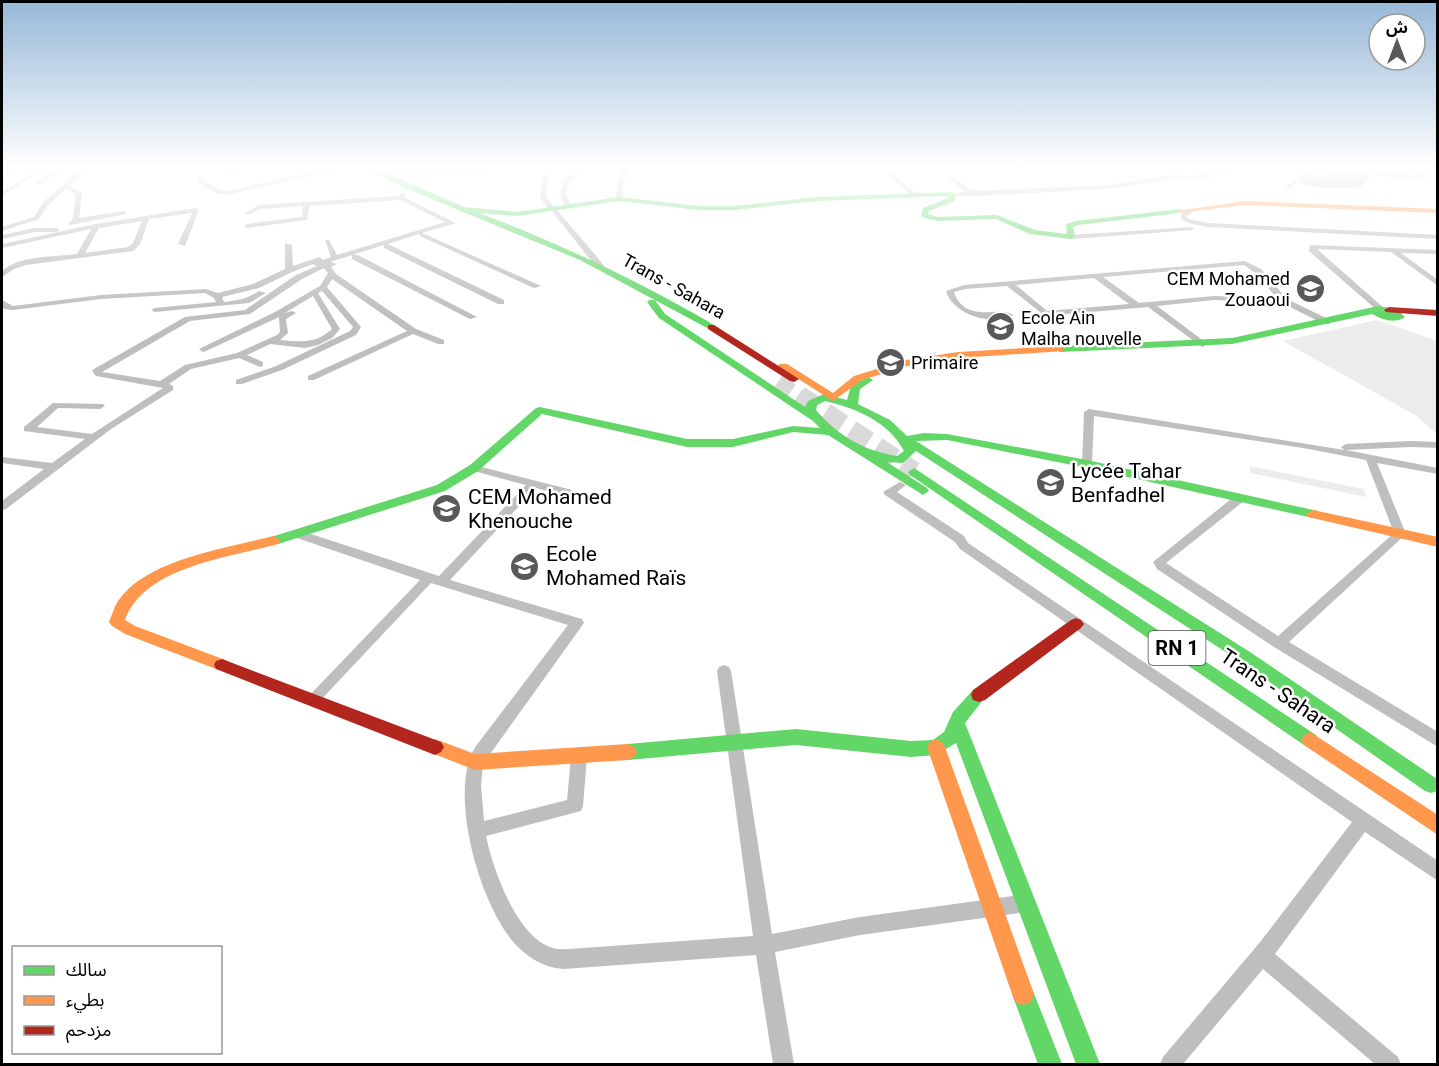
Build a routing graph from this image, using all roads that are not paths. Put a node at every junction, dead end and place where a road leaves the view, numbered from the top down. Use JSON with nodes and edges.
{"nodes":[{"id":1,"x":38,"y":216,"type":"edge"},
{"id":2,"x":76,"y":216,"type":"edge"},
{"id":3,"x":107,"y":216,"type":"edge"},
{"id":4,"x":156,"y":216,"type":"edge"},
{"id":5,"x":194,"y":216,"type":"edge"},
{"id":6,"x":306,"y":216,"type":"edge"},
{"id":7,"x":438,"y":216,"type":"edge"},
{"id":8,"x":456,"y":216,"type":"edge"},
{"id":9,"x":477,"y":216,"type":"edge"},
{"id":10,"x":557,"y":216,"type":"edge"},
{"id":11,"x":927,"y":216,"type":"edge"},
{"id":12,"x":1133,"y":216,"type":"edge"},
{"id":13,"x":1184,"y":216,"type":"edge"},
{"id":14,"x":147,"y":217,"type":"junction"},
{"id":15,"x":75,"y":221,"type":"junction"},
{"id":16,"x":450,"y":222,"type":"junction"},
{"id":17,"x":96,"y":226,"type":"junction"},
{"id":18,"x":247,"y":226,"type":"dead end"},
{"id":19,"x":2,"y":229,"type":"edge"},
{"id":20,"x":1191,"y":229,"type":"dead end"},
{"id":21,"x":58,"y":232,"type":"junction"},
{"id":22,"x":422,"y":235,"type":"junction"},
{"id":23,"x":2,"y":237,"type":"edge"},
{"id":24,"x":1071,"y":237,"type":"junction"},
{"id":25,"x":1437,"y":237,"type":"edge"},
{"id":26,"x":43,"y":238,"type":"junction"},
{"id":27,"x":327,"y":241,"type":"dead end"},
{"id":28,"x":182,"y":244,"type":"dead end"},
{"id":29,"x":288,"y":245,"type":"dead end"},
{"id":30,"x":2,"y":246,"type":"edge"},
{"id":31,"x":387,"y":246,"type":"junction"},
{"id":32,"x":36,"y":247,"type":"dead end"},
{"id":33,"x":1393,"y":250,"type":"junction"},
{"id":34,"x":1437,"y":252,"type":"edge"},
{"id":35,"x":79,"y":257,"type":"junction"},
{"id":36,"x":334,"y":257,"type":"junction"},
{"id":37,"x":354,"y":257,"type":"junction"},
{"id":38,"x":600,"y":266,"type":"junction"},
{"id":39,"x":289,"y":270,"type":"junction"},
{"id":40,"x":329,"y":270,"type":"junction"},
{"id":41,"x":1095,"y":275,"type":"junction"},
{"id":42,"x":2,"y":276,"type":"edge"},
{"id":43,"x":1009,"y":283,"type":"junction"},
{"id":44,"x":1437,"y":284,"type":"edge"},
{"id":45,"x":537,"y":286,"type":"dead end"},
{"id":46,"x":319,"y":292,"type":"junction"},
{"id":47,"x":217,"y":296,"type":"junction"},
{"id":48,"x":1284,"y":301,"type":"junction"},
{"id":49,"x":2,"y":302,"type":"edge"},
{"id":50,"x":501,"y":302,"type":"dead end"},
{"id":51,"x":652,"y":302,"type":"junction"},
{"id":52,"x":222,"y":305,"type":"junction"},
{"id":53,"x":1151,"y":305,"type":"junction"},
{"id":54,"x":1138,"y":306,"type":"junction"},
{"id":55,"x":155,"y":310,"type":"dead end"},
{"id":56,"x":688,"y":312,"type":"junction"},
{"id":57,"x":1386,"y":313,"type":"junction"},
{"id":58,"x":1437,"y":313,"type":"edge"},
{"id":59,"x":1009,"y":315,"type":"dead end"},
{"id":60,"x":473,"y":317,"type":"dead end"},
{"id":61,"x":1437,"y":319,"type":"edge"},
{"id":62,"x":1327,"y":322,"type":"junction"},
{"id":63,"x":413,"y":331,"type":"junction"},
{"id":64,"x":269,"y":340,"type":"junction"},
{"id":65,"x":441,"y":342,"type":"dead end"},
{"id":66,"x":1202,"y":344,"type":"junction"},
{"id":67,"x":202,"y":349,"type":"dead end"},
{"id":68,"x":240,"y":355,"type":"junction"},
{"id":69,"x":260,"y":364,"type":"dead end"},
{"id":70,"x":311,"y":378,"type":"dead end"},
{"id":71,"x":794,"y":380,"type":"tunnel mouth"},
{"id":72,"x":239,"y":382,"type":"dead end"},
{"id":73,"x":778,"y":382,"type":"tunnel mouth"},
{"id":74,"x":162,"y":384,"type":"junction"},
{"id":75,"x":833,"y":398,"type":"junction"},
{"id":76,"x":852,"y":405,"type":"junction"},
{"id":77,"x":100,"y":406,"type":"dead end"},
{"id":78,"x":814,"y":418,"type":"junction"},
{"id":79,"x":831,"y":432,"type":"junction"},
{"id":80,"x":95,"y":437,"type":"junction"},
{"id":81,"x":906,"y":440,"type":"junction"},
{"id":82,"x":1303,"y":445,"type":"junction"},
{"id":83,"x":1437,"y":445,"type":"edge"},
{"id":84,"x":867,"y":454,"type":"junction"},
{"id":85,"x":1370,"y":458,"type":"junction"},
{"id":86,"x":1058,"y":460,"type":"junction"},
{"id":87,"x":4,"y":462,"type":"edge"},
{"id":88,"x":1087,"y":464,"type":"junction"},
{"id":89,"x":56,"y":467,"type":"junction"},
{"id":90,"x":474,"y":468,"type":"junction"},
{"id":91,"x":1437,"y":471,"type":"edge"},
{"id":92,"x":533,"y":484,"type":"junction"},
{"id":93,"x":900,"y":485,"type":"dead end"},
{"id":94,"x":568,"y":493,"type":"dead end"},
{"id":95,"x":2,"y":495,"type":"edge"},
{"id":96,"x":15,"y":496,"type":"junction"},
{"id":97,"x":1236,"y":500,"type":"junction"},
{"id":98,"x":2,"y":506,"type":"edge"},
{"id":99,"x":298,"y":534,"type":"junction"},
{"id":100,"x":1396,"y":537,"type":"junction"},
{"id":101,"x":1437,"y":542,"type":"edge"},
{"id":102,"x":1437,"y":550,"type":"edge"},
{"id":103,"x":435,"y":580,"type":"junction"},
{"id":104,"x":1076,"y":624,"type":"junction"},
{"id":105,"x":1279,"y":643,"type":"junction"},
{"id":106,"x":724,"y":671,"type":"dead end"},
{"id":107,"x":312,"y":700,"type":"junction"},
{"id":108,"x":957,"y":724,"type":"junction"},
{"id":109,"x":1436,"y":737,"type":"edge"},
{"id":110,"x":735,"y":742,"type":"junction"},
{"id":111,"x":936,"y":747,"type":"junction"},
{"id":112,"x":579,"y":757,"type":"junction"},
{"id":113,"x":475,"y":762,"type":"junction"},
{"id":114,"x":1361,"y":773,"type":"junction"},
{"id":115,"x":1434,"y":787,"type":"edge"},
{"id":116,"x":1364,"y":821,"type":"junction"},
{"id":117,"x":1437,"y":826,"type":"edge"},
{"id":118,"x":475,"y":831,"type":"junction"},
{"id":119,"x":1437,"y":872,"type":"edge"},
{"id":120,"x":1027,"y":903,"type":"junction"},
{"id":121,"x":991,"y":908,"type":"junction"},
{"id":122,"x":764,"y":945,"type":"junction"},
{"id":123,"x":1262,"y":955,"type":"junction"},
{"id":124,"x":784,"y":1065,"type":"edge"},
{"id":125,"x":1050,"y":1065,"type":"edge"},
{"id":126,"x":1088,"y":1065,"type":"edge"},
{"id":127,"x":1170,"y":1065,"type":"edge"},
{"id":128,"x":1391,"y":1065,"type":"edge"}],
"edges":[{"from":1,"to":19,"type":"street"},
{"from":2,"to":15,"type":"street"},
{"from":3,"to":15,"type":"street"},
{"from":4,"to":14,"type":"street"},
{"from":5,"to":28,"type":"street"},
{"from":6,"to":18,"type":"street"},
{"from":7,"to":16,"type":"street"},
{"from":8,"to":51,"type":"main road","name":"Trans - Sahara"},
{"from":9,"to":38,"type":"main road","name":"Trans - Sahara"},
{"from":10,"to":38,"type":"street"},
{"from":11,"to":24,"type":"main road"},
{"from":12,"to":24,"type":"main road"},
{"from":13,"to":25,"type":"street"},
{"from":14,"to":17,"type":"street"},
{"from":14,"to":35,"type":"street"},
{"from":15,"to":21,"type":"street"},
{"from":16,"to":22,"type":"street"},
{"from":16,"to":36,"type":"street"},
{"from":17,"to":21,"type":"street"},
{"from":17,"to":35,"type":"street"},
{"from":20,"to":24,"type":"street"},
{"from":21,"to":23,"type":"street"},
{"from":21,"to":26,"type":"street"},
{"from":22,"to":31,"type":"street"},
{"from":22,"to":45,"type":"street"},
{"from":26,"to":30,"type":"street"},
{"from":26,"to":32,"type":"street"},
{"from":27,"to":36,"type":"street"},
{"from":29,"to":39,"type":"street"},
{"from":31,"to":37,"type":"street"},
{"from":31,"to":50,"type":"street"},
{"from":33,"to":34,"type":"street"},
{"from":33,"to":44,"type":"street"},
{"from":33,"to":57,"type":"street"},
{"from":35,"to":42,"type":"street"},
{"from":36,"to":39,"type":"street"},
{"from":36,"to":52,"type":"street"},
{"from":37,"to":40,"type":"street"},
{"from":37,"to":60,"type":"street"},
{"from":38,"to":56,"type":"main road","name":"Trans - Sahara"},
{"from":39,"to":47,"type":"street"},
{"from":40,"to":46,"type":"street"},
{"from":40,"to":63,"type":"street"},
{"from":40,"to":74,"type":"street"},
{"from":41,"to":43,"type":"street"},
{"from":41,"to":48,"type":"street"},
{"from":41,"to":54,"type":"street"},
{"from":43,"to":54,"type":"street"},
{"from":43,"to":59,"type":"street"},
{"from":46,"to":64,"type":"street"},
{"from":46,"to":64,"type":"street"},
{"from":46,"to":67,"type":"street"},
{"from":46,"to":72,"type":"street"},
{"from":47,"to":49,"type":"street"},
{"from":47,"to":52,"type":"street"},
{"from":48,"to":53,"type":"street"},
{"from":48,"to":62,"type":"street"},
{"from":51,"to":73,"type":"main road","name":"Trans - Sahara"},
{"from":51,"to":78,"type":"main road"},
{"from":52,"to":55,"type":"street"},
{"from":53,"to":54,"type":"street"},
{"from":53,"to":66,"type":"street"},
{"from":56,"to":71,"type":"main road","name":"Trans - Sahara"},
{"from":56,"to":75,"type":"main road"},
{"from":57,"to":58,"type":"main road"},
{"from":57,"to":61,"type":"main road"},
{"from":57,"to":62,"type":"main road"},
{"from":57,"to":76,"type":"main road"},
{"from":62,"to":66,"type":"main road"},
{"from":63,"to":65,"type":"street"},
{"from":63,"to":70,"type":"street"},
{"from":64,"to":68,"type":"street"},
{"from":66,"to":75,"type":"main road"},
{"from":68,"to":69,"type":"street"},
{"from":68,"to":74,"type":"street"},
{"from":74,"to":80,"type":"street"},
{"from":75,"to":76,"type":"main road"},
{"from":75,"to":78,"type":"main road"},
{"from":76,"to":81,"type":"main road"},
{"from":77,"to":80,"type":"street"},
{"from":78,"to":79,"type":"main road"},
{"from":79,"to":84,"type":"main road"},
{"from":79,"to":90,"type":"main road"},
{"from":80,"to":89,"type":"street"},
{"from":81,"to":84,"type":"main road"},
{"from":81,"to":86,"type":"main road"},
{"from":81,"to":115,"type":"main road"},
{"from":82,"to":83,"type":"street"},
{"from":82,"to":85,"type":"street"},
{"from":82,"to":88,"type":"street"},
{"from":84,"to":114,"type":"main road"},
{"from":85,"to":91,"type":"street"},
{"from":85,"to":100,"type":"street"},
{"from":86,"to":88,"type":"main road"},
{"from":86,"to":97,"type":"main road"},
{"from":87,"to":89,"type":"street"},
{"from":88,"to":97,"type":"main road"},
{"from":89,"to":96,"type":"street"},
{"from":90,"to":92,"type":"street"},
{"from":90,"to":99,"type":"main road"},
{"from":92,"to":94,"type":"street"},
{"from":92,"to":103,"type":"street"},
{"from":93,"to":104,"type":"street"},
{"from":95,"to":96,"type":"street"},
{"from":96,"to":98,"type":"street"},
{"from":97,"to":100,"type":"main road"},
{"from":97,"to":105,"type":"street"},
{"from":99,"to":103,"type":"street"},
{"from":99,"to":107,"type":"main road"},
{"from":100,"to":101,"type":"main road"},
{"from":100,"to":102,"type":"main road"},
{"from":100,"to":105,"type":"street"},
{"from":103,"to":107,"type":"street"},
{"from":103,"to":113,"type":"street"},
{"from":104,"to":108,"type":"main road"},
{"from":104,"to":116,"type":"street"},
{"from":105,"to":109,"type":"street"},
{"from":106,"to":110,"type":"street"},
{"from":107,"to":113,"type":"main road"},
{"from":108,"to":111,"type":"main road"},
{"from":108,"to":120,"type":"main road"},
{"from":110,"to":111,"type":"main road"},
{"from":110,"to":112,"type":"main road"},
{"from":110,"to":122,"type":"street"},
{"from":111,"to":121,"type":"main road"},
{"from":112,"to":113,"type":"main road"},
{"from":112,"to":118,"type":"street"},
{"from":113,"to":118,"type":"street"},
{"from":114,"to":115,"type":"main road","name":"Trans - Sahara","number":"RN 1"},
{"from":114,"to":117,"type":"main road","name":"Trans - Sahara","number":"RN 1"},
{"from":116,"to":119,"type":"street"},
{"from":116,"to":123,"type":"street"},
{"from":118,"to":122,"type":"street"},
{"from":120,"to":121,"type":"street"},
{"from":120,"to":126,"type":"main road"},
{"from":121,"to":122,"type":"street"},
{"from":121,"to":125,"type":"main road"},
{"from":122,"to":124,"type":"street"},
{"from":123,"to":127,"type":"street"},
{"from":123,"to":128,"type":"street"}]}
